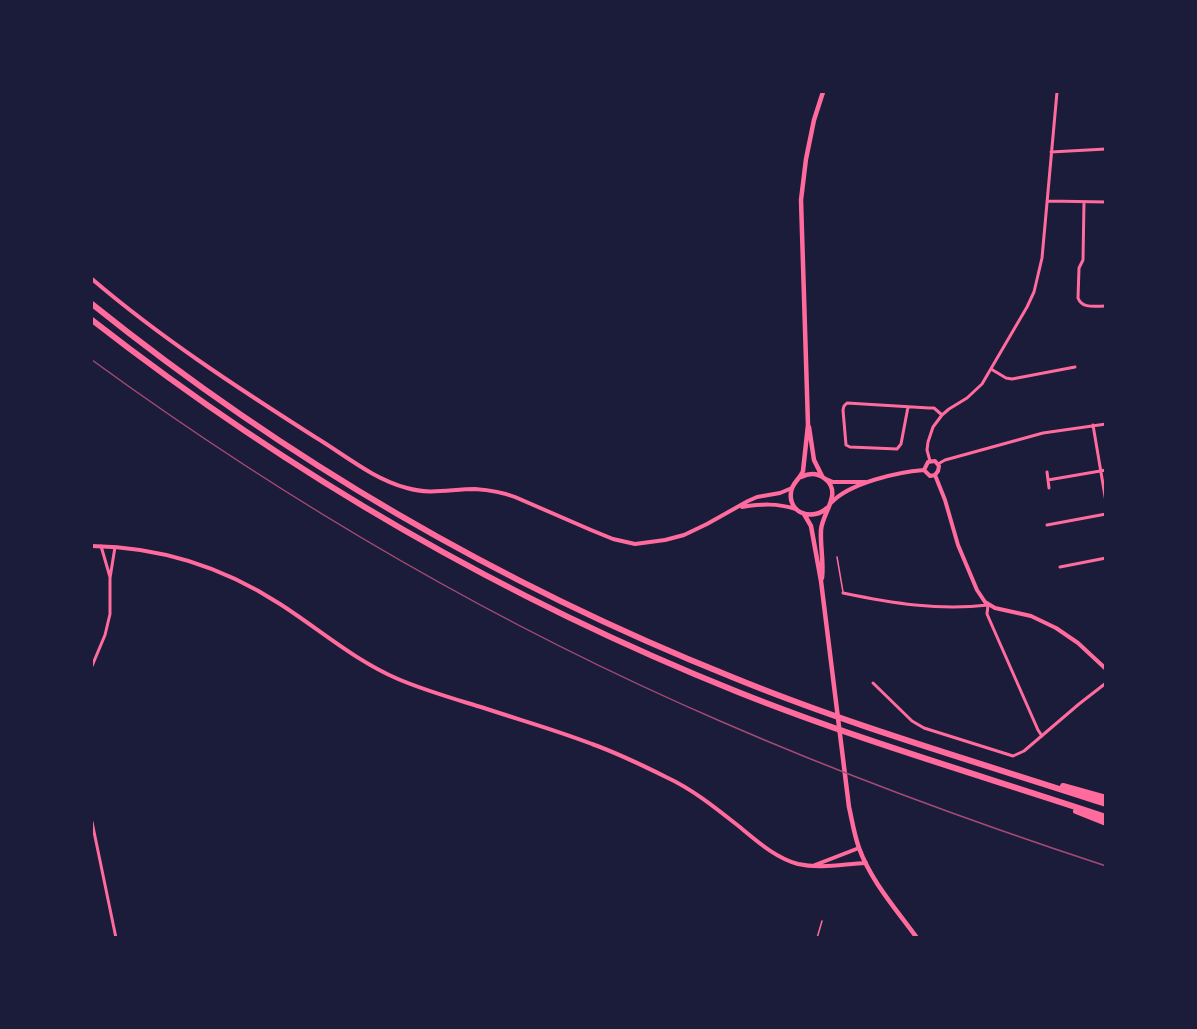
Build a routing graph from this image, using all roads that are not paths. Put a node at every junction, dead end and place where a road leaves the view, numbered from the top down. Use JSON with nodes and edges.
{"nodes":[{"id":1,"x":823,"y":92,"type":"edge"},
{"id":2,"x":1057,"y":92,"type":"edge"},
{"id":3,"x":1106,"y":149,"type":"edge"},
{"id":4,"x":1051,"y":152,"type":"junction"},
{"id":5,"x":1048,"y":201,"type":"junction"},
{"id":6,"x":1084,"y":202,"type":"junction"},
{"id":7,"x":1106,"y":202,"type":"edge"},
{"id":8,"x":92,"y":279,"type":"edge"},
{"id":9,"x":92,"y":304,"type":"edge"},
{"id":10,"x":1106,"y":306,"type":"edge"},
{"id":11,"x":92,"y":320,"type":"edge"},
{"id":12,"x":1075,"y":367,"type":"dead end"},
{"id":13,"x":991,"y":369,"type":"junction"},
{"id":14,"x":908,"y":407,"type":"junction"},
{"id":15,"x":942,"y":415,"type":"junction"},
{"id":16,"x":1106,"y":424,"type":"edge"},
{"id":17,"x":808,"y":425,"type":"junction"},
{"id":18,"x":1093,"y":425,"type":"junction"},
{"id":19,"x":930,"y":461,"type":"junction"},
{"id":20,"x":938,"y":464,"type":"junction"},
{"id":21,"x":924,"y":470,"type":"junction"},
{"id":22,"x":1099,"y":470,"type":"junction"},
{"id":23,"x":1106,"y":470,"type":"edge"},
{"id":24,"x":1047,"y":472,"type":"dead end"},
{"id":25,"x":935,"y":475,"type":"junction"},
{"id":26,"x":800,"y":477,"type":"junction"},
{"id":27,"x":824,"y":478,"type":"junction"},
{"id":28,"x":1048,"y":480,"type":"junction"},
{"id":29,"x":867,"y":482,"type":"junction"},
{"id":30,"x":792,"y":488,"type":"junction"},
{"id":31,"x":1049,"y":488,"type":"dead end"},
{"id":32,"x":1106,"y":502,"type":"edge"},
{"id":33,"x":829,"y":506,"type":"junction"},
{"id":34,"x":738,"y":507,"type":"junction"},
{"id":35,"x":797,"y":509,"type":"junction"},
{"id":36,"x":804,"y":514,"type":"junction"},
{"id":37,"x":1106,"y":514,"type":"edge"},
{"id":38,"x":1047,"y":525,"type":"dead end"},
{"id":39,"x":92,"y":546,"type":"edge"},
{"id":40,"x":101,"y":546,"type":"junction"},
{"id":41,"x":115,"y":547,"type":"junction"},
{"id":42,"x":837,"y":557,"type":"dead end"},
{"id":43,"x":1106,"y":558,"type":"edge"},
{"id":44,"x":1060,"y":567,"type":"dead end"},
{"id":45,"x":110,"y":578,"type":"junction"},
{"id":46,"x":821,"y":581,"type":"junction"},
{"id":47,"x":843,"y":593,"type":"joint"},
{"id":48,"x":988,"y":605,"type":"junction"},
{"id":49,"x":92,"y":666,"type":"edge"},
{"id":50,"x":1106,"y":669,"type":"edge"},
{"id":51,"x":873,"y":683,"type":"dead end"},
{"id":52,"x":1106,"y":683,"type":"edge"},
{"id":53,"x":1042,"y":736,"type":"junction"},
{"id":54,"x":944,"y":752,"type":"junction"},
{"id":55,"x":1037,"y":794,"type":"junction"},
{"id":56,"x":1106,"y":798,"type":"edge"},
{"id":57,"x":1106,"y":804,"type":"edge"},
{"id":58,"x":1106,"y":817,"type":"edge"},
{"id":59,"x":92,"y":822,"type":"edge"},
{"id":60,"x":1106,"y":823,"type":"edge"},
{"id":61,"x":859,"y":848,"type":"junction"},
{"id":62,"x":866,"y":862,"type":"junction"},
{"id":63,"x":814,"y":866,"type":"junction"},
{"id":64,"x":116,"y":938,"type":"edge"},
{"id":65,"x":917,"y":938,"type":"edge"}],
"edges":[{"from":1,"to":17,"type":"main road"},
{"from":2,"to":4,"type":"street"},
{"from":3,"to":4,"type":"street"},
{"from":4,"to":5,"type":"street"},
{"from":5,"to":6,"type":"street"},
{"from":5,"to":13,"type":"street"},
{"from":6,"to":7,"type":"street"},
{"from":6,"to":10,"type":"street"},
{"from":8,"to":34,"type":"street"},
{"from":9,"to":54,"type":"highway"},
{"from":11,"to":55,"type":"highway"},
{"from":12,"to":13,"type":"street"},
{"from":13,"to":15,"type":"street"},
{"from":14,"to":14,"type":"street"},
{"from":14,"to":15,"type":"street"},
{"from":15,"to":19,"type":"street"},
{"from":16,"to":18,"type":"street"},
{"from":17,"to":26,"type":"main road"},
{"from":17,"to":27,"type":"main road"},
{"from":18,"to":20,"type":"street"},
{"from":18,"to":22,"type":"street"},
{"from":19,"to":20,"type":"street"},
{"from":19,"to":21,"type":"street"},
{"from":20,"to":25,"type":"street"},
{"from":21,"to":25,"type":"street"},
{"from":21,"to":29,"type":"street"},
{"from":22,"to":23,"type":"street"},
{"from":22,"to":28,"type":"street"},
{"from":22,"to":32,"type":"street"},
{"from":24,"to":28,"type":"street"},
{"from":25,"to":48,"type":"street"},
{"from":26,"to":27,"type":"main road"},
{"from":26,"to":30,"type":"main road"},
{"from":27,"to":29,"type":"street"},
{"from":27,"to":33,"type":"main road"},
{"from":28,"to":31,"type":"street"},
{"from":29,"to":33,"type":"street"},
{"from":30,"to":34,"type":"street"},
{"from":30,"to":35,"type":"main road"},
{"from":33,"to":36,"type":"main road"},
{"from":33,"to":46,"type":"main road"},
{"from":34,"to":35,"type":"street"},
{"from":35,"to":36,"type":"main road"},
{"from":36,"to":46,"type":"main road"},
{"from":37,"to":38,"type":"street"},
{"from":39,"to":40,"type":"street"},
{"from":40,"to":41,"type":"street"},
{"from":40,"to":45,"type":"street"},
{"from":41,"to":45,"type":"street"},
{"from":41,"to":63,"type":"street"},
{"from":42,"to":47,"type":"lane"},
{"from":43,"to":44,"type":"street"},
{"from":45,"to":49,"type":"street"},
{"from":46,"to":61,"type":"main road"},
{"from":47,"to":48,"type":"street"},
{"from":48,"to":50,"type":"street"},
{"from":48,"to":53,"type":"street"},
{"from":51,"to":53,"type":"street"},
{"from":52,"to":53,"type":"street"},
{"from":54,"to":56,"type":"highway"},
{"from":54,"to":57,"type":"highway"},
{"from":55,"to":58,"type":"highway"},
{"from":55,"to":60,"type":"highway"},
{"from":59,"to":64,"type":"street"},
{"from":61,"to":62,"type":"main road"},
{"from":61,"to":63,"type":"street"},
{"from":62,"to":63,"type":"street"},
{"from":62,"to":65,"type":"main road"}]}
